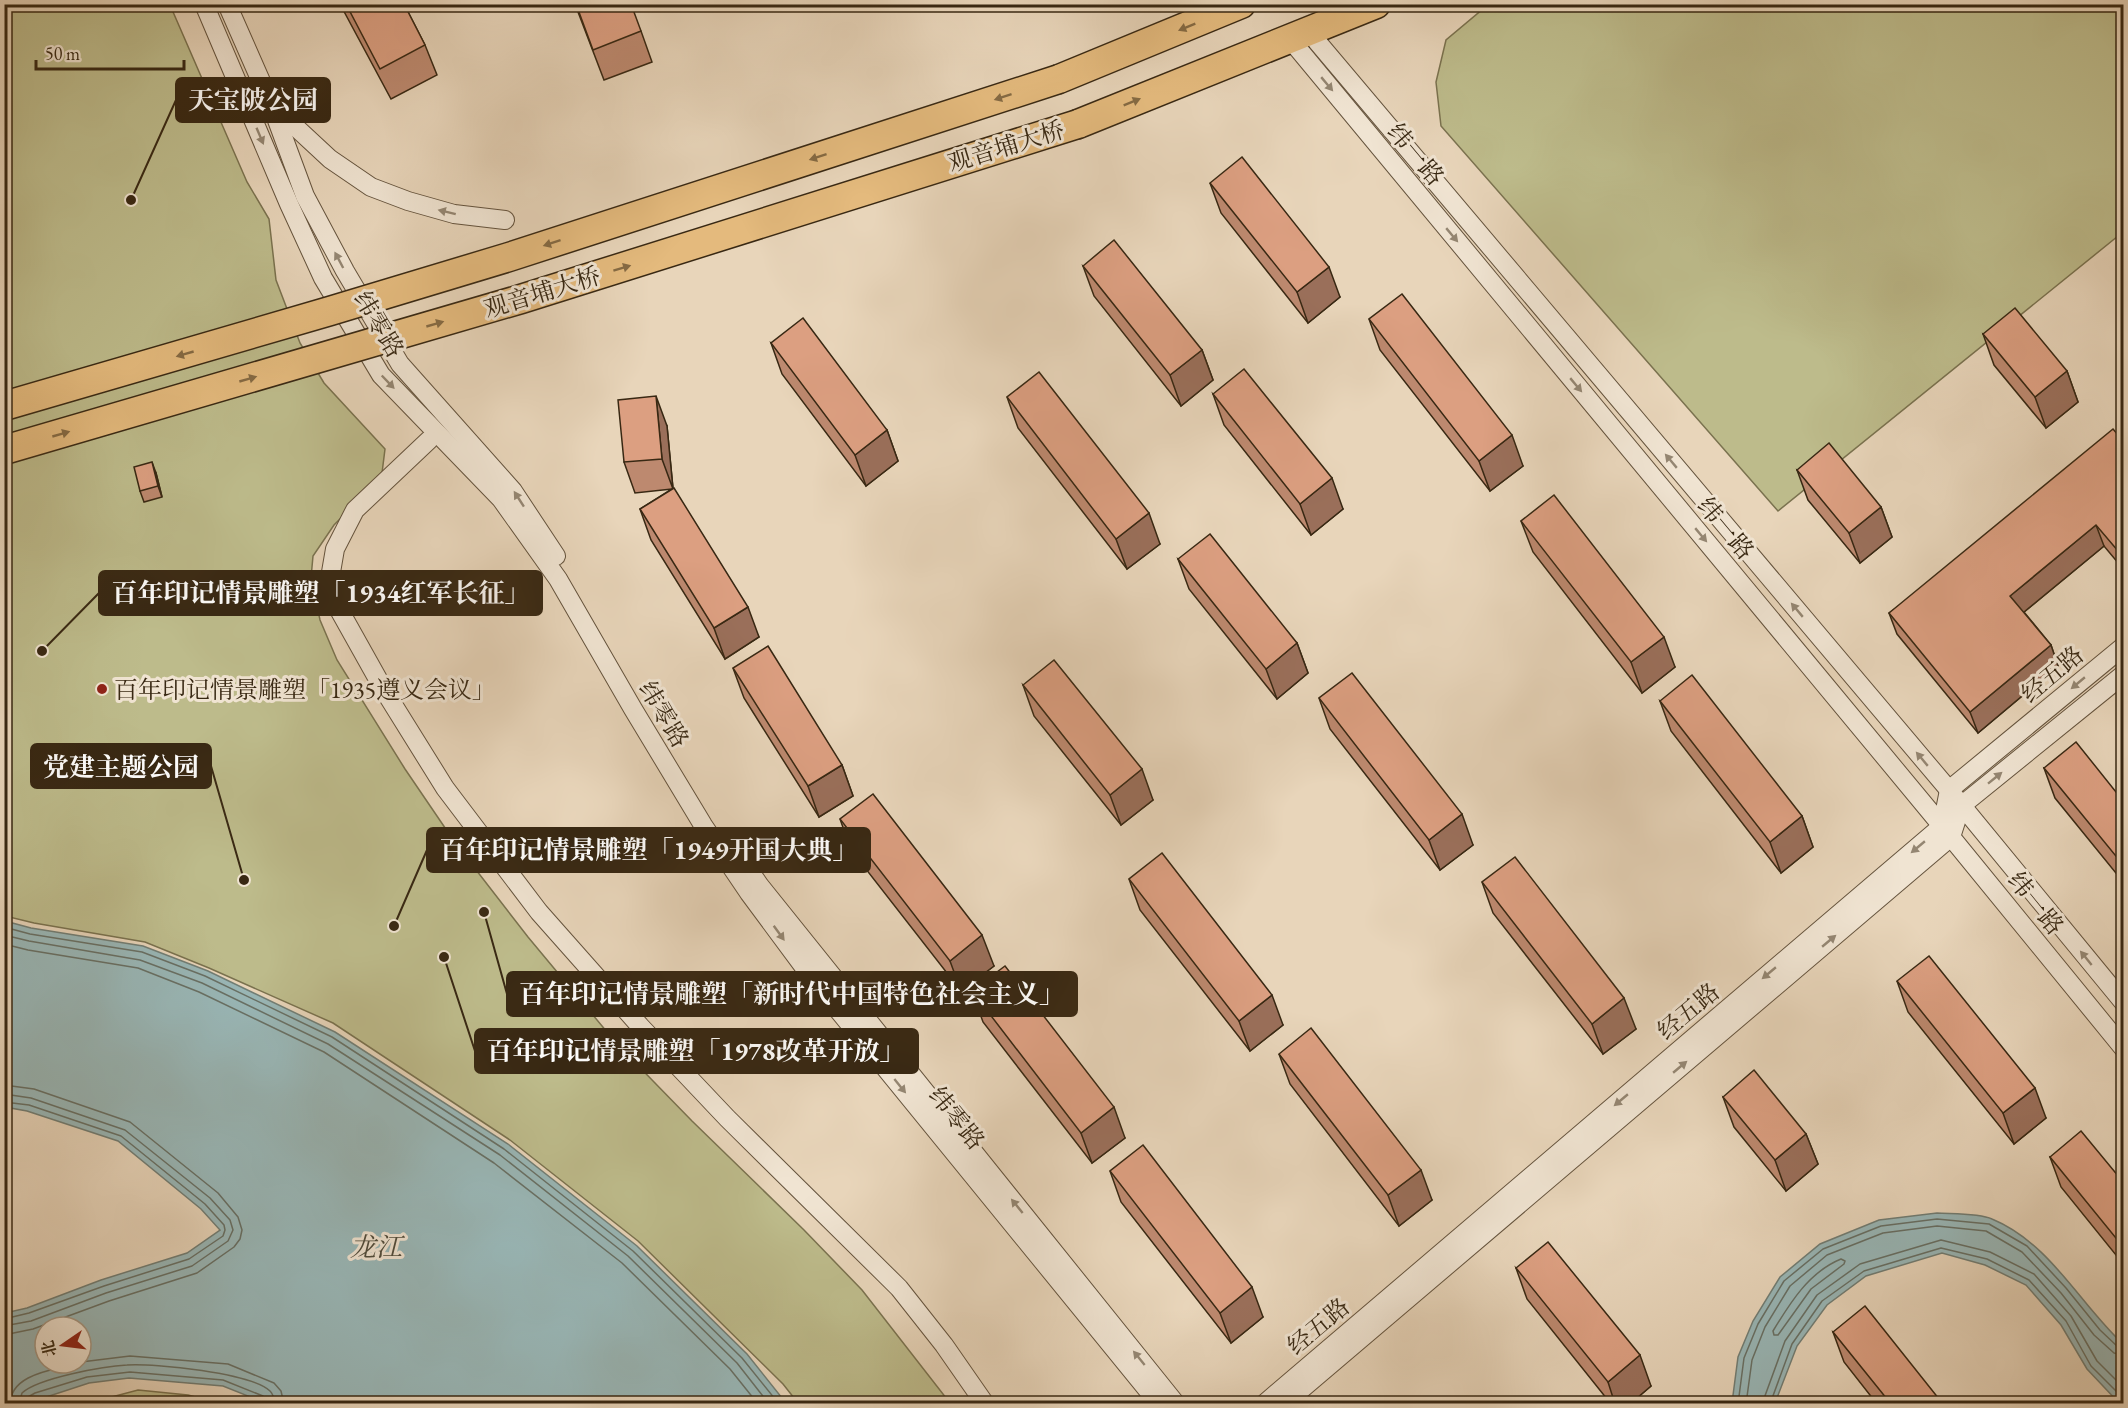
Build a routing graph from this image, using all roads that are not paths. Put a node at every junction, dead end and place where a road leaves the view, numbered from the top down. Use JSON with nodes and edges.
{"nodes":[{"id":1,"x":204,"y":4,"type":"edge"},
{"id":2,"x":227,"y":4,"type":"edge"},
{"id":3,"x":1241,"y":4,"type":"edge"},
{"id":4,"x":1376,"y":4,"type":"edge"},
{"id":5,"x":1300,"y":35,"type":"junction"},
{"id":6,"x":271,"y":104,"type":"junction"},
{"id":7,"x":505,"y":220,"type":"dead end"},
{"id":8,"x":4,"y":406,"type":"edge"},
{"id":9,"x":429,"y":440,"type":"dead end"},
{"id":10,"x":4,"y":450,"type":"edge"},
{"id":11,"x":2124,"y":646,"type":"edge"},
{"id":12,"x":2124,"y":674,"type":"edge"},
{"id":13,"x":1948,"y":790,"type":"junction"},
{"id":14,"x":1961,"y":806,"type":"junction"},
{"id":15,"x":1947,"y":831,"type":"junction"},
{"id":16,"x":2124,"y":1003,"type":"edge"},
{"id":17,"x":2124,"y":1049,"type":"edge"},
{"id":18,"x":984,"y":1404,"type":"edge"},
{"id":19,"x":1159,"y":1404,"type":"edge"},
{"id":20,"x":1176,"y":1404,"type":"edge"},
{"id":21,"x":1264,"y":1404,"type":"edge"},
{"id":22,"x":1284,"y":1404,"type":"edge"}],
"edges":[{"from":1,"to":19,"type":"street","name":"纬零路","one_way":true},
{"from":2,"to":6,"type":"street","name":"纬零路"},
{"from":3,"to":8,"type":"main road","name":"观音埔大桥","one_way":true,"bridge":true},
{"from":4,"to":5,"type":"main road","name":"观音埔大桥"},
{"from":10,"to":5,"type":"main road","name":"观音埔大桥","one_way":true,"bridge":true},
{"from":13,"to":5,"type":"street","name":"纬一路","one_way":true},
{"from":5,"to":15,"type":"street","name":"纬一路","one_way":true},
{"from":7,"to":6,"type":"street","one_way":true},
{"from":20,"to":6,"type":"street","name":"纬零路","one_way":true},
{"from":9,"to":18,"type":"street"},
{"from":11,"to":13,"type":"street","name":"经五路","one_way":true},
{"from":14,"to":12,"type":"street","one_way":true},
{"from":13,"to":14,"type":"street","name":"纬一路"},
{"from":13,"to":15,"type":"street"},
{"from":14,"to":15,"type":"street"},
{"from":16,"to":14,"type":"street","name":"纬一路","one_way":true},
{"from":15,"to":17,"type":"street","name":"纬一路"},
{"from":15,"to":21,"type":"street","name":"经五路","one_way":true},
{"from":22,"to":15,"type":"street","one_way":true}]}
